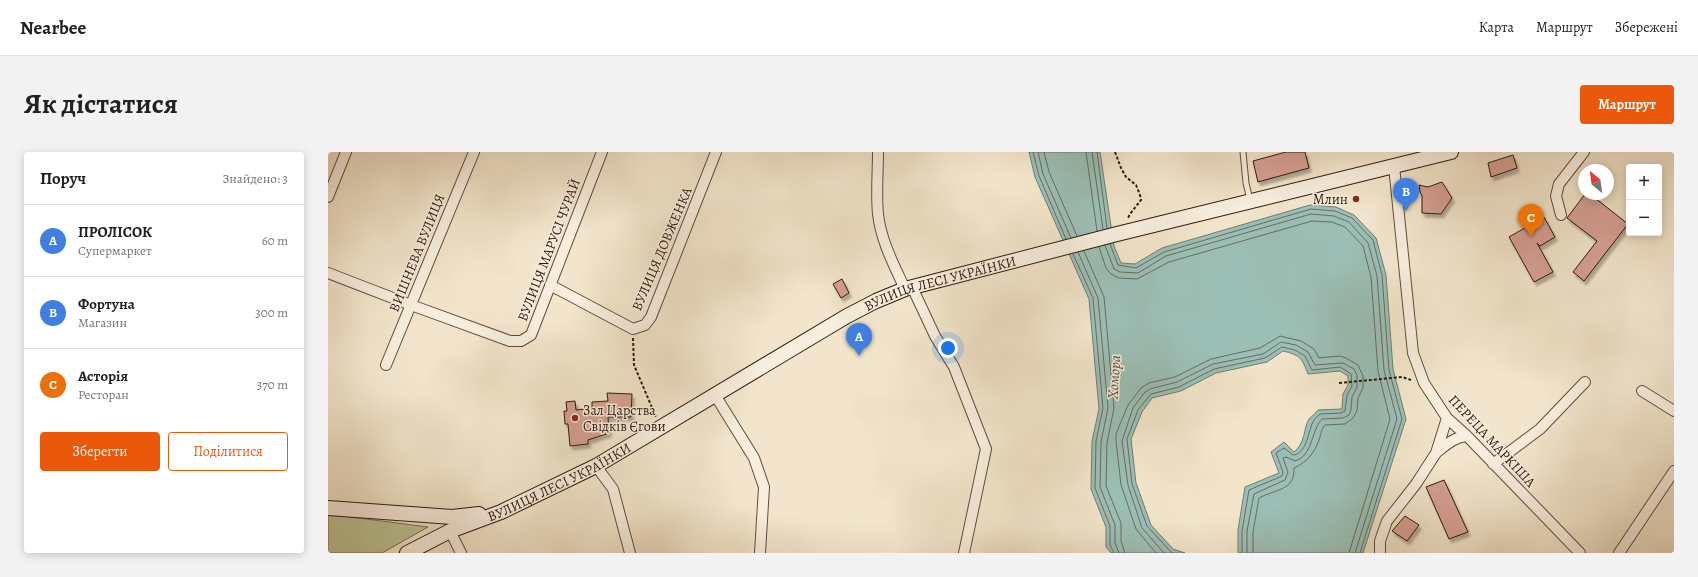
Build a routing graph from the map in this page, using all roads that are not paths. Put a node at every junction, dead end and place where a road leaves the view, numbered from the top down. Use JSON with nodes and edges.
{"nodes":[{"id":1,"x":346,"y":152,"type":"edge"},
{"id":2,"x":474,"y":152,"type":"edge"},
{"id":3,"x":602,"y":152,"type":"edge"},
{"id":4,"x":716,"y":152,"type":"edge"},
{"id":5,"x":878,"y":152,"type":"edge"},
{"id":6,"x":1243,"y":152,"type":"edge"},
{"id":7,"x":1451,"y":152,"type":"edge"},
{"id":8,"x":1584,"y":152,"type":"edge"},
{"id":9,"x":1394,"y":166,"type":"junction"},
{"id":10,"x":328,"y":197,"type":"edge"},
{"id":11,"x":1250,"y":201,"type":"junction"},
{"id":12,"x":1561,"y":215,"type":"dead end"},
{"id":13,"x":328,"y":273,"type":"edge"},
{"id":14,"x":550,"y":285,"type":"junction"},
{"id":15,"x":908,"y":288,"type":"junction"},
{"id":16,"x":411,"y":306,"type":"junction"},
{"id":17,"x":386,"y":365,"type":"dead end"},
{"id":18,"x":1585,"y":382,"type":"dead end"},
{"id":19,"x":1642,"y":392,"type":"dead end"},
{"id":20,"x":715,"y":395,"type":"junction"},
{"id":21,"x":1674,"y":411,"type":"edge"},
{"id":22,"x":1447,"y":418,"type":"junction"},
{"id":23,"x":1467,"y":436,"type":"junction"},
{"id":24,"x":1436,"y":453,"type":"junction"},
{"id":25,"x":1493,"y":464,"type":"junction"},
{"id":26,"x":596,"y":466,"type":"junction"},
{"id":27,"x":1674,"y":471,"type":"edge"},
{"id":28,"x":328,"y":508,"type":"edge"},
{"id":29,"x":501,"y":512,"type":"junction"},
{"id":30,"x":450,"y":531,"type":"junction"},
{"id":31,"x":407,"y":553,"type":"edge"},
{"id":32,"x":461,"y":553,"type":"edge"},
{"id":33,"x":630,"y":553,"type":"edge"},
{"id":34,"x":760,"y":553,"type":"edge"},
{"id":35,"x":964,"y":553,"type":"edge"},
{"id":36,"x":1380,"y":553,"type":"edge"},
{"id":37,"x":1580,"y":553,"type":"edge"},
{"id":38,"x":1619,"y":553,"type":"edge"}],
"edges":[{"from":1,"to":10,"type":"street"},
{"from":2,"to":16,"type":"street","name":"ВИШНЕВА ВУЛИЦЯ"},
{"from":3,"to":14,"type":"street","name":"ВУЛИЦЯ МАРУСІ ЧУРАЙ"},
{"from":4,"to":14,"type":"street","name":"ВУЛИЦЯ ДОВЖЕНКА"},
{"from":5,"to":15,"type":"street"},
{"from":6,"to":11,"type":"lane"},
{"from":7,"to":9,"type":"main road","name":"ВУЛИЦЯ ЛЕСІ УКРАЇНКИ"},
{"from":8,"to":12,"type":"street"},
{"from":9,"to":11,"type":"main road","name":"ВУЛИЦЯ ЛЕСІ УКРАЇНКИ"},
{"from":9,"to":22,"type":"street","name":"ПЕРЕЦА МАРКІША"},
{"from":11,"to":15,"type":"main road","name":"ВУЛИЦЯ ЛЕСІ УКРАЇНКИ"},
{"from":13,"to":16,"type":"street"},
{"from":14,"to":16,"type":"street","name":"ВУЛИЦЯ МАРУСІ ЧУРАЙ"},
{"from":15,"to":20,"type":"main road","name":"ВУЛИЦЯ ЛЕСІ УКРАЇНКИ"},
{"from":15,"to":35,"type":"street"},
{"from":16,"to":17,"type":"street","name":"ВИШНЕВА ВУЛИЦЯ"},
{"from":18,"to":25,"type":"street"},
{"from":19,"to":21,"type":"street"},
{"from":20,"to":26,"type":"main road","name":"ВУЛИЦЯ ЛЕСІ УКРАЇНКИ"},
{"from":20,"to":34,"type":"street"},
{"from":22,"to":23,"type":"street","name":"ПЕРЕЦА МАРКІША"},
{"from":22,"to":24,"type":"street"},
{"from":23,"to":24,"type":"street"},
{"from":23,"to":25,"type":"street","name":"ПЕРЕЦА МАРКІША"},
{"from":24,"to":36,"type":"street"},
{"from":25,"to":37,"type":"street","name":"ПЕРЕЦА МАРКІША"},
{"from":26,"to":29,"type":"main road","name":"ВУЛИЦЯ ЛЕСІ УКРАЇНКИ"},
{"from":26,"to":33,"type":"street"},
{"from":27,"to":38,"type":"street"},
{"from":28,"to":29,"type":"main road"},
{"from":29,"to":30,"type":"main road","name":"ВУЛИЦЯ ЛЕСІ УКРАЇНКИ"},
{"from":30,"to":31,"type":"main road","name":"ВУЛИЦЯ ЛЕСІ УКРАЇНКИ"},
{"from":30,"to":32,"type":"street"}]}
